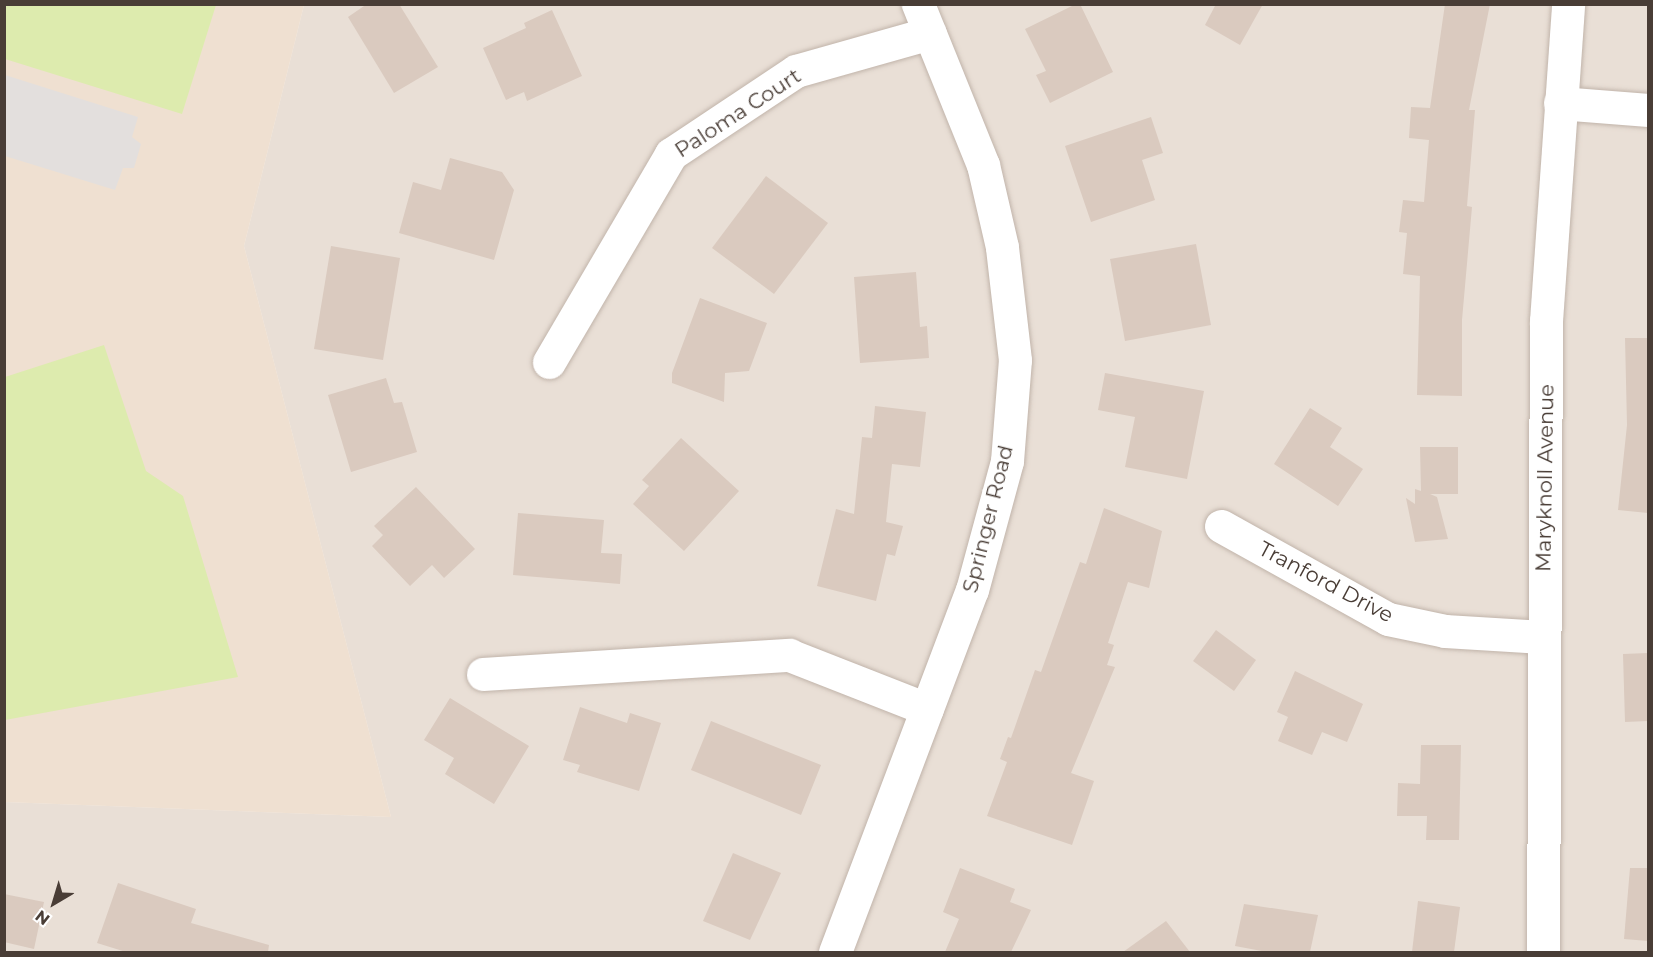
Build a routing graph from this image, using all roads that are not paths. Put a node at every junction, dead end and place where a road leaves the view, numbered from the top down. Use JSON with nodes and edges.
{"nodes":[{"id":1,"x":1568,"y":4,"type":"edge"},
{"id":2,"x":924,"y":19,"type":"edge"},
{"id":3,"x":1560,"y":103,"type":"junction"},
{"id":4,"x":1648,"y":110,"type":"edge"},
{"id":5,"x":549,"y":362,"type":"dead end"},
{"id":6,"x":1221,"y":526,"type":"dead end"},
{"id":7,"x":1543,"y":637,"type":"junction"},
{"id":8,"x":483,"y":674,"type":"dead end"},
{"id":9,"x":927,"y":709,"type":"junction"},
{"id":10,"x":835,"y":952,"type":"edge"},
{"id":11,"x":1543,"y":952,"type":"edge"}],
"edges":[{"from":1,"to":3,"type":"street","name":"Maryknoll Avenue"},
{"from":2,"to":5,"type":"street","name":"Paloma Court"},
{"from":2,"to":9,"type":"street","name":"Springer Road"},
{"from":3,"to":4,"type":"street"},
{"from":3,"to":7,"type":"street","name":"Maryknoll Avenue"},
{"from":6,"to":7,"type":"street","name":"Tranford Drive"},
{"from":7,"to":11,"type":"street","name":"Maryknoll Avenue"},
{"from":8,"to":9,"type":"street"},
{"from":9,"to":10,"type":"street","name":"Springer Road"}]}
